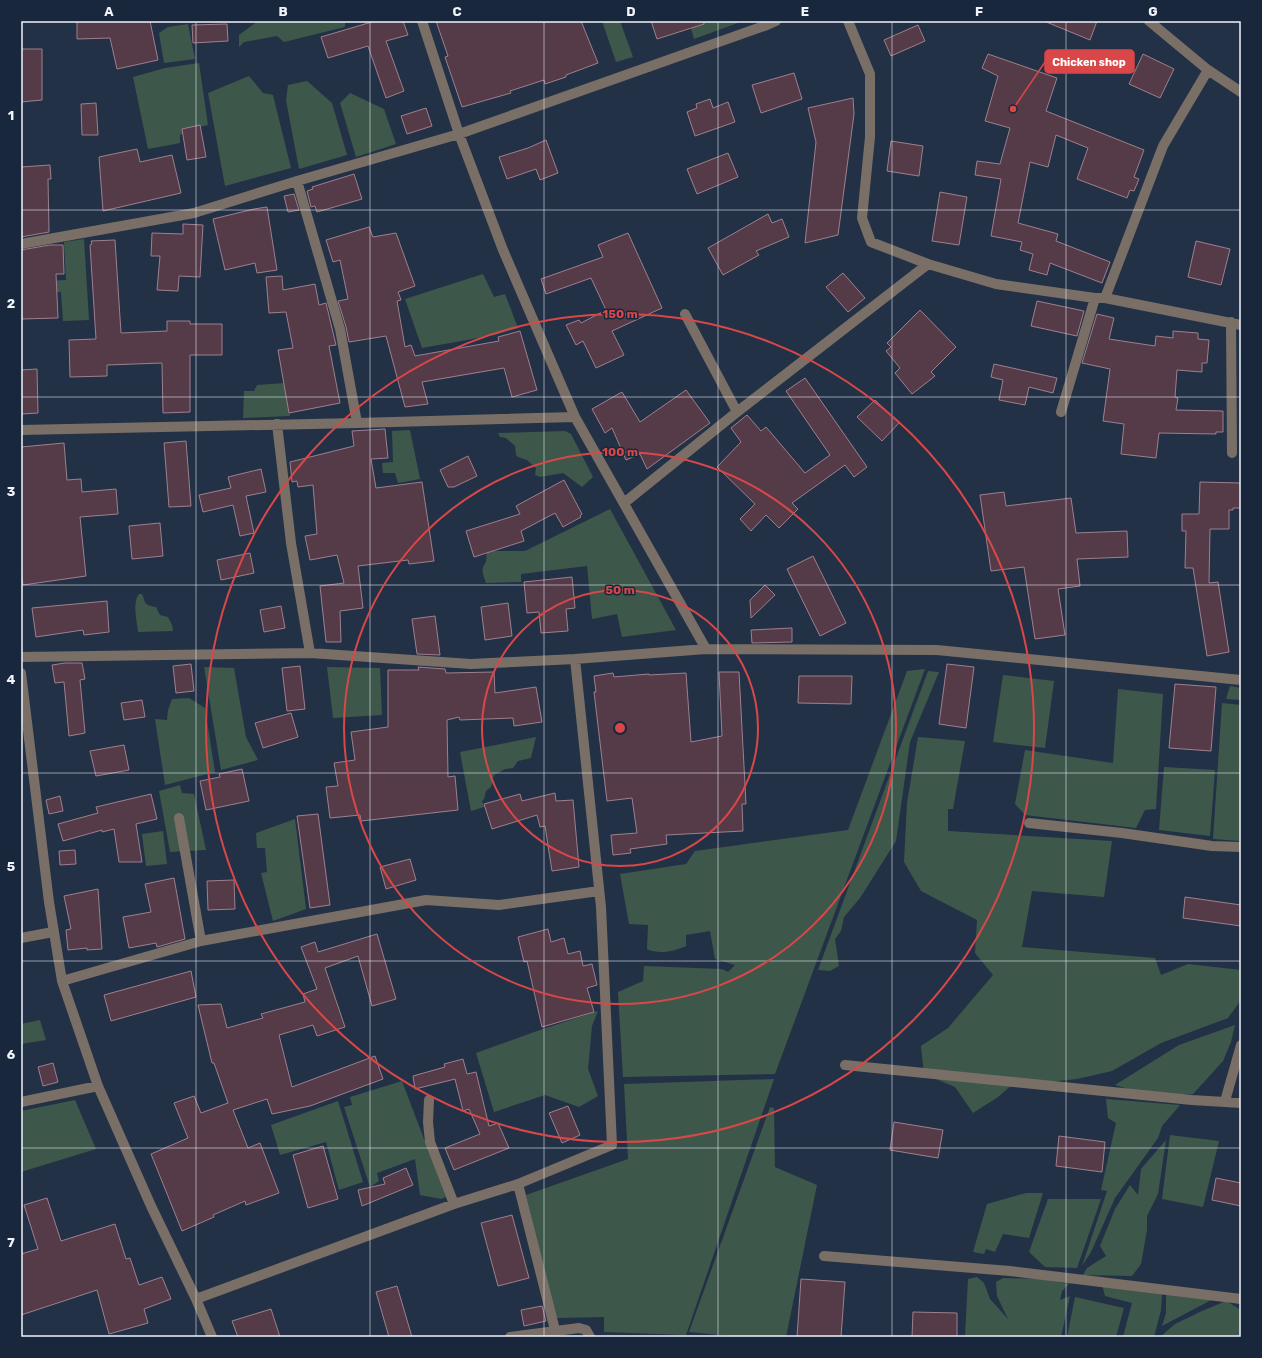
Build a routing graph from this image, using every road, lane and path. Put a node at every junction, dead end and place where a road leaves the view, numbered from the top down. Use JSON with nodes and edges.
{"nodes":[{"id":1,"x":422,"y":21,"type":"edge"},
{"id":2,"x":776,"y":21,"type":"edge"},
{"id":3,"x":848,"y":21,"type":"edge"},
{"id":4,"x":1149,"y":21,"type":"edge"},
{"id":5,"x":1208,"y":70,"type":"junction"},
{"id":6,"x":1241,"y":92,"type":"edge"},
{"id":7,"x":459,"y":134,"type":"junction"},
{"id":8,"x":297,"y":181,"type":"junction"},
{"id":9,"x":21,"y":244,"type":"edge"},
{"id":10,"x":928,"y":264,"type":"junction"},
{"id":11,"x":1100,"y":298,"type":"junction"},
{"id":12,"x":685,"y":314,"type":"dead end"},
{"id":13,"x":1230,"y":322,"type":"junction"},
{"id":14,"x":1241,"y":325,"type":"edge"},
{"id":15,"x":737,"y":412,"type":"junction"},
{"id":16,"x":1061,"y":412,"type":"dead end"},
{"id":17,"x":575,"y":417,"type":"junction"},
{"id":18,"x":357,"y":423,"type":"junction"},
{"id":19,"x":277,"y":424,"type":"junction"},
{"id":20,"x":21,"y":430,"type":"edge"},
{"id":21,"x":1232,"y":453,"type":"dead end"},
{"id":22,"x":624,"y":503,"type":"junction"},
{"id":23,"x":706,"y":649,"type":"junction"},
{"id":24,"x":310,"y":653,"type":"junction"},
{"id":25,"x":21,"y":657,"type":"edge"},
{"id":26,"x":575,"y":659,"type":"junction"},
{"id":27,"x":21,"y":673,"type":"edge"},
{"id":28,"x":1241,"y":680,"type":"edge"},
{"id":29,"x":179,"y":818,"type":"dead end"},
{"id":30,"x":1029,"y":823,"type":"dead end"},
{"id":31,"x":1241,"y":847,"type":"edge"},
{"id":32,"x":599,"y":891,"type":"junction"},
{"id":33,"x":53,"y":932,"type":"junction"},
{"id":34,"x":21,"y":938,"type":"edge"},
{"id":35,"x":201,"y":941,"type":"junction"},
{"id":36,"x":62,"y":981,"type":"junction"},
{"id":37,"x":1241,"y":1045,"type":"edge"},
{"id":38,"x":845,"y":1065,"type":"dead end"},
{"id":39,"x":98,"y":1086,"type":"junction"},
{"id":40,"x":429,"y":1100,"type":"dead end"},
{"id":41,"x":1225,"y":1101,"type":"junction"},
{"id":42,"x":21,"y":1102,"type":"edge"},
{"id":43,"x":1241,"y":1103,"type":"edge"},
{"id":44,"x":518,"y":1184,"type":"junction"},
{"id":45,"x":454,"y":1204,"type":"junction"},
{"id":46,"x":824,"y":1256,"type":"dead end"},
{"id":47,"x":196,"y":1299,"type":"junction"},
{"id":48,"x":1241,"y":1300,"type":"edge"},
{"id":49,"x":555,"y":1330,"type":"junction"},
{"id":50,"x":212,"y":1337,"type":"edge"},
{"id":51,"x":510,"y":1337,"type":"edge"},
{"id":52,"x":590,"y":1337,"type":"edge"}],
"edges":[{"from":1,"to":7,"type":"street"},
{"from":2,"to":7,"type":"street"},
{"from":3,"to":10,"type":"street"},
{"from":4,"to":5,"type":"street"},
{"from":5,"to":6,"type":"street"},
{"from":5,"to":11,"type":"street"},
{"from":7,"to":8,"type":"street"},
{"from":7,"to":17,"type":"street"},
{"from":8,"to":9,"type":"street"},
{"from":8,"to":18,"type":"street"},
{"from":10,"to":11,"type":"street"},
{"from":10,"to":15,"type":"street"},
{"from":11,"to":13,"type":"street"},
{"from":11,"to":16,"type":"street"},
{"from":12,"to":15,"type":"street"},
{"from":13,"to":14,"type":"street"},
{"from":13,"to":21,"type":"street"},
{"from":15,"to":22,"type":"street"},
{"from":17,"to":18,"type":"street"},
{"from":17,"to":22,"type":"street"},
{"from":18,"to":19,"type":"street"},
{"from":19,"to":20,"type":"street"},
{"from":19,"to":24,"type":"street"},
{"from":22,"to":23,"type":"street"},
{"from":23,"to":26,"type":"street"},
{"from":23,"to":28,"type":"street"},
{"from":24,"to":25,"type":"street"},
{"from":24,"to":26,"type":"street"},
{"from":26,"to":32,"type":"street"},
{"from":27,"to":33,"type":"street"},
{"from":29,"to":35,"type":"street"},
{"from":30,"to":31,"type":"street"},
{"from":32,"to":35,"type":"street"},
{"from":32,"to":44,"type":"street"},
{"from":33,"to":34,"type":"street"},
{"from":33,"to":36,"type":"street"},
{"from":35,"to":36,"type":"street"},
{"from":36,"to":39,"type":"street"},
{"from":37,"to":41,"type":"street"},
{"from":38,"to":41,"type":"street"},
{"from":39,"to":42,"type":"street"},
{"from":39,"to":47,"type":"street"},
{"from":40,"to":45,"type":"street"},
{"from":41,"to":43,"type":"street"},
{"from":44,"to":45,"type":"street"},
{"from":44,"to":49,"type":"street"},
{"from":45,"to":47,"type":"street"},
{"from":46,"to":48,"type":"street"},
{"from":47,"to":50,"type":"street"},
{"from":49,"to":51,"type":"street"},
{"from":49,"to":52,"type":"street"}]}
